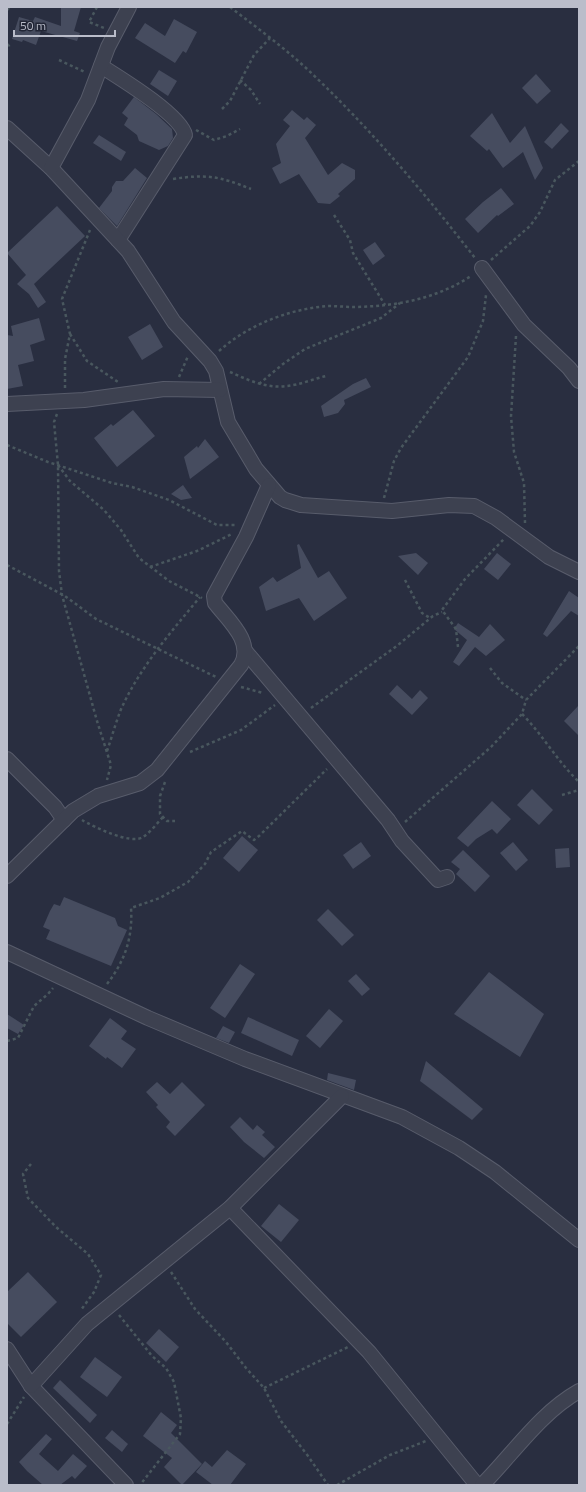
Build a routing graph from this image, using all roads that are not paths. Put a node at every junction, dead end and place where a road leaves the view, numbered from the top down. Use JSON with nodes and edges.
{"nodes":[{"id":1,"x":129,"y":7,"type":"edge"},
{"id":2,"x":99,"y":71,"type":"junction"},
{"id":3,"x":7,"y":128,"type":"edge"},
{"id":4,"x":51,"y":168,"type":"junction"},
{"id":5,"x":118,"y":240,"type":"junction"},
{"id":6,"x":482,"y":268,"type":"road end"},
{"id":7,"x":579,"y":381,"type":"edge"},
{"id":8,"x":220,"y":390,"type":"junction"},
{"id":9,"x":7,"y":404,"type":"edge"},
{"id":10,"x":269,"y":486,"type":"junction"},
{"id":11,"x":579,"y":571,"type":"edge"},
{"id":12,"x":246,"y":652,"type":"junction"},
{"id":13,"x":7,"y":759,"type":"edge"},
{"id":14,"x":66,"y":818,"type":"junction"},
{"id":15,"x":7,"y":876,"type":"edge"},
{"id":16,"x":447,"y":877,"type":"dead end"},
{"id":17,"x":7,"y":952,"type":"edge"},
{"id":18,"x":342,"y":1096,"type":"junction"},
{"id":19,"x":230,"y":1208,"type":"junction"},
{"id":20,"x":579,"y":1240,"type":"edge"},
{"id":21,"x":7,"y":1349,"type":"edge"},
{"id":22,"x":31,"y":1386,"type":"junction"},
{"id":23,"x":579,"y":1390,"type":"edge"},
{"id":24,"x":126,"y":1485,"type":"edge"},
{"id":25,"x":476,"y":1485,"type":"edge"},
{"id":26,"x":482,"y":1485,"type":"edge"}],
"edges":[{"from":1,"to":2,"type":"street"},
{"from":2,"to":4,"type":"street"},
{"from":2,"to":5,"type":"street"},
{"from":3,"to":4,"type":"street"},
{"from":4,"to":5,"type":"street"},
{"from":5,"to":8,"type":"street"},
{"from":6,"to":7,"type":"street"},
{"from":8,"to":9,"type":"street"},
{"from":8,"to":10,"type":"street"},
{"from":10,"to":11,"type":"street"},
{"from":10,"to":12,"type":"street"},
{"from":12,"to":14,"type":"street"},
{"from":12,"to":16,"type":"street"},
{"from":13,"to":14,"type":"street"},
{"from":14,"to":15,"type":"street"},
{"from":17,"to":18,"type":"street"},
{"from":18,"to":19,"type":"street"},
{"from":18,"to":20,"type":"street"},
{"from":19,"to":22,"type":"street"},
{"from":19,"to":25,"type":"street"},
{"from":21,"to":22,"type":"street"},
{"from":22,"to":24,"type":"street"},
{"from":23,"to":26,"type":"street"}]}
